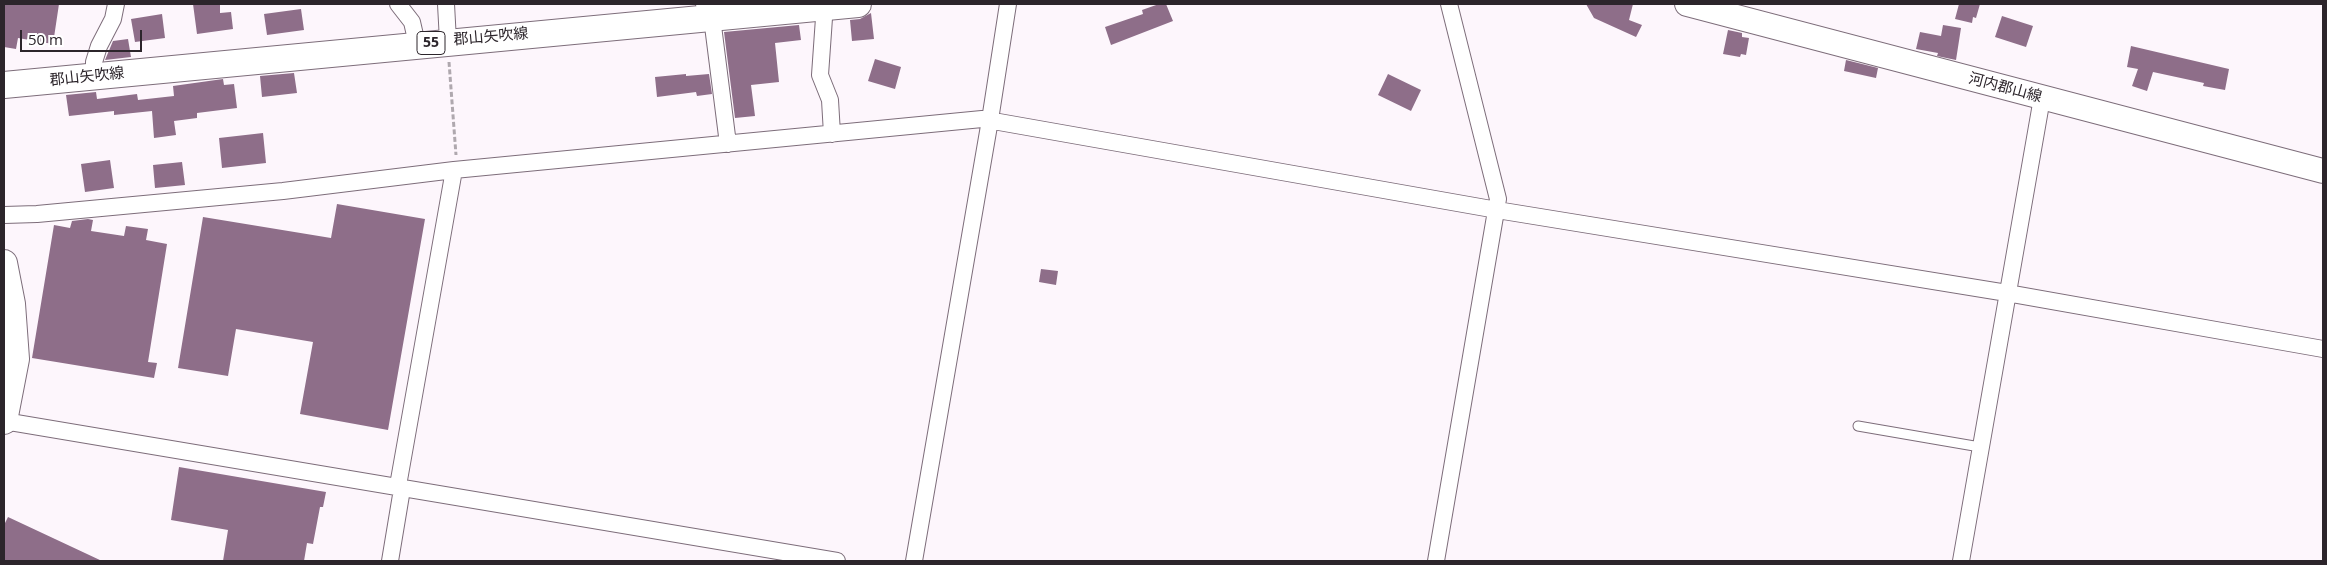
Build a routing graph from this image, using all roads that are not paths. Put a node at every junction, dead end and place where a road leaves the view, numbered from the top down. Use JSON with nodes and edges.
{"nodes":[{"id":1,"x":116,"y":4,"type":"edge"},
{"id":2,"x":398,"y":4,"type":"edge"},
{"id":3,"x":446,"y":4,"type":"edge"},
{"id":4,"x":858,"y":4,"type":"edge"},
{"id":5,"x":1008,"y":4,"type":"edge"},
{"id":6,"x":1449,"y":4,"type":"edge"},
{"id":7,"x":1687,"y":4,"type":"edge"},
{"id":8,"x":822,"y":7,"type":"junction"},
{"id":9,"x":708,"y":11,"type":"edge"},
{"id":10,"x":448,"y":41,"type":"junction"},
{"id":11,"x":417,"y":44,"type":"junction"},
{"id":12,"x":94,"y":77,"type":"junction"},
{"id":13,"x":4,"y":85,"type":"edge"},
{"id":14,"x":2042,"y":98,"type":"junction"},
{"id":15,"x":990,"y":120,"type":"junction"},
{"id":16,"x":832,"y":134,"type":"junction"},
{"id":17,"x":728,"y":144,"type":"junction"},
{"id":18,"x":454,"y":170,"type":"junction"},
{"id":19,"x":2323,"y":171,"type":"edge"},
{"id":20,"x":1497,"y":210,"type":"junction"},
{"id":21,"x":4,"y":215,"type":"edge"},
{"id":22,"x":4,"y":263,"type":"edge"},
{"id":23,"x":2006,"y":293,"type":"junction"},
{"id":24,"x":2323,"y":349,"type":"edge"},
{"id":25,"x":4,"y":421,"type":"edge"},
{"id":26,"x":1858,"y":426,"type":"dead end"},
{"id":27,"x":1980,"y":446,"type":"junction"},
{"id":28,"x":401,"y":488,"type":"junction"},
{"id":29,"x":390,"y":561,"type":"edge"},
{"id":30,"x":837,"y":561,"type":"edge"},
{"id":31,"x":914,"y":561,"type":"edge"},
{"id":32,"x":1436,"y":561,"type":"edge"},
{"id":33,"x":1961,"y":561,"type":"edge"}],
"edges":[{"from":1,"to":12,"type":"street"},
{"from":2,"to":11,"type":"street"},
{"from":3,"to":10,"type":"street"},
{"from":4,"to":8,"type":"main road","name":"郡山矢吹線","number":"55"},
{"from":5,"to":15,"type":"street"},
{"from":6,"to":20,"type":"street"},
{"from":7,"to":14,"type":"main road","name":"河内郡山線"},
{"from":8,"to":9,"type":"main road","name":"郡山矢吹線","number":"55"},
{"from":8,"to":16,"type":"street"},
{"from":9,"to":10,"type":"main road","name":"郡山矢吹線","number":"55"},
{"from":9,"to":17,"type":"street"},
{"from":10,"to":11,"type":"main road","name":"郡山矢吹線","number":"55"},
{"from":11,"to":12,"type":"main road","name":"郡山矢吹線","number":"55"},
{"from":12,"to":13,"type":"main road","name":"郡山矢吹線","number":"55"},
{"from":14,"to":19,"type":"main road","name":"河内郡山線"},
{"from":14,"to":23,"type":"street"},
{"from":15,"to":16,"type":"street"},
{"from":15,"to":20,"type":"street"},
{"from":15,"to":31,"type":"street"},
{"from":16,"to":17,"type":"street"},
{"from":17,"to":18,"type":"street"},
{"from":18,"to":21,"type":"street"},
{"from":18,"to":28,"type":"street"},
{"from":20,"to":23,"type":"street"},
{"from":20,"to":32,"type":"street"},
{"from":22,"to":25,"type":"main road"},
{"from":23,"to":24,"type":"street"},
{"from":23,"to":27,"type":"street"},
{"from":25,"to":28,"type":"street"},
{"from":26,"to":27,"type":"lane"},
{"from":27,"to":33,"type":"street"},
{"from":28,"to":29,"type":"street"},
{"from":28,"to":30,"type":"street"}]}
